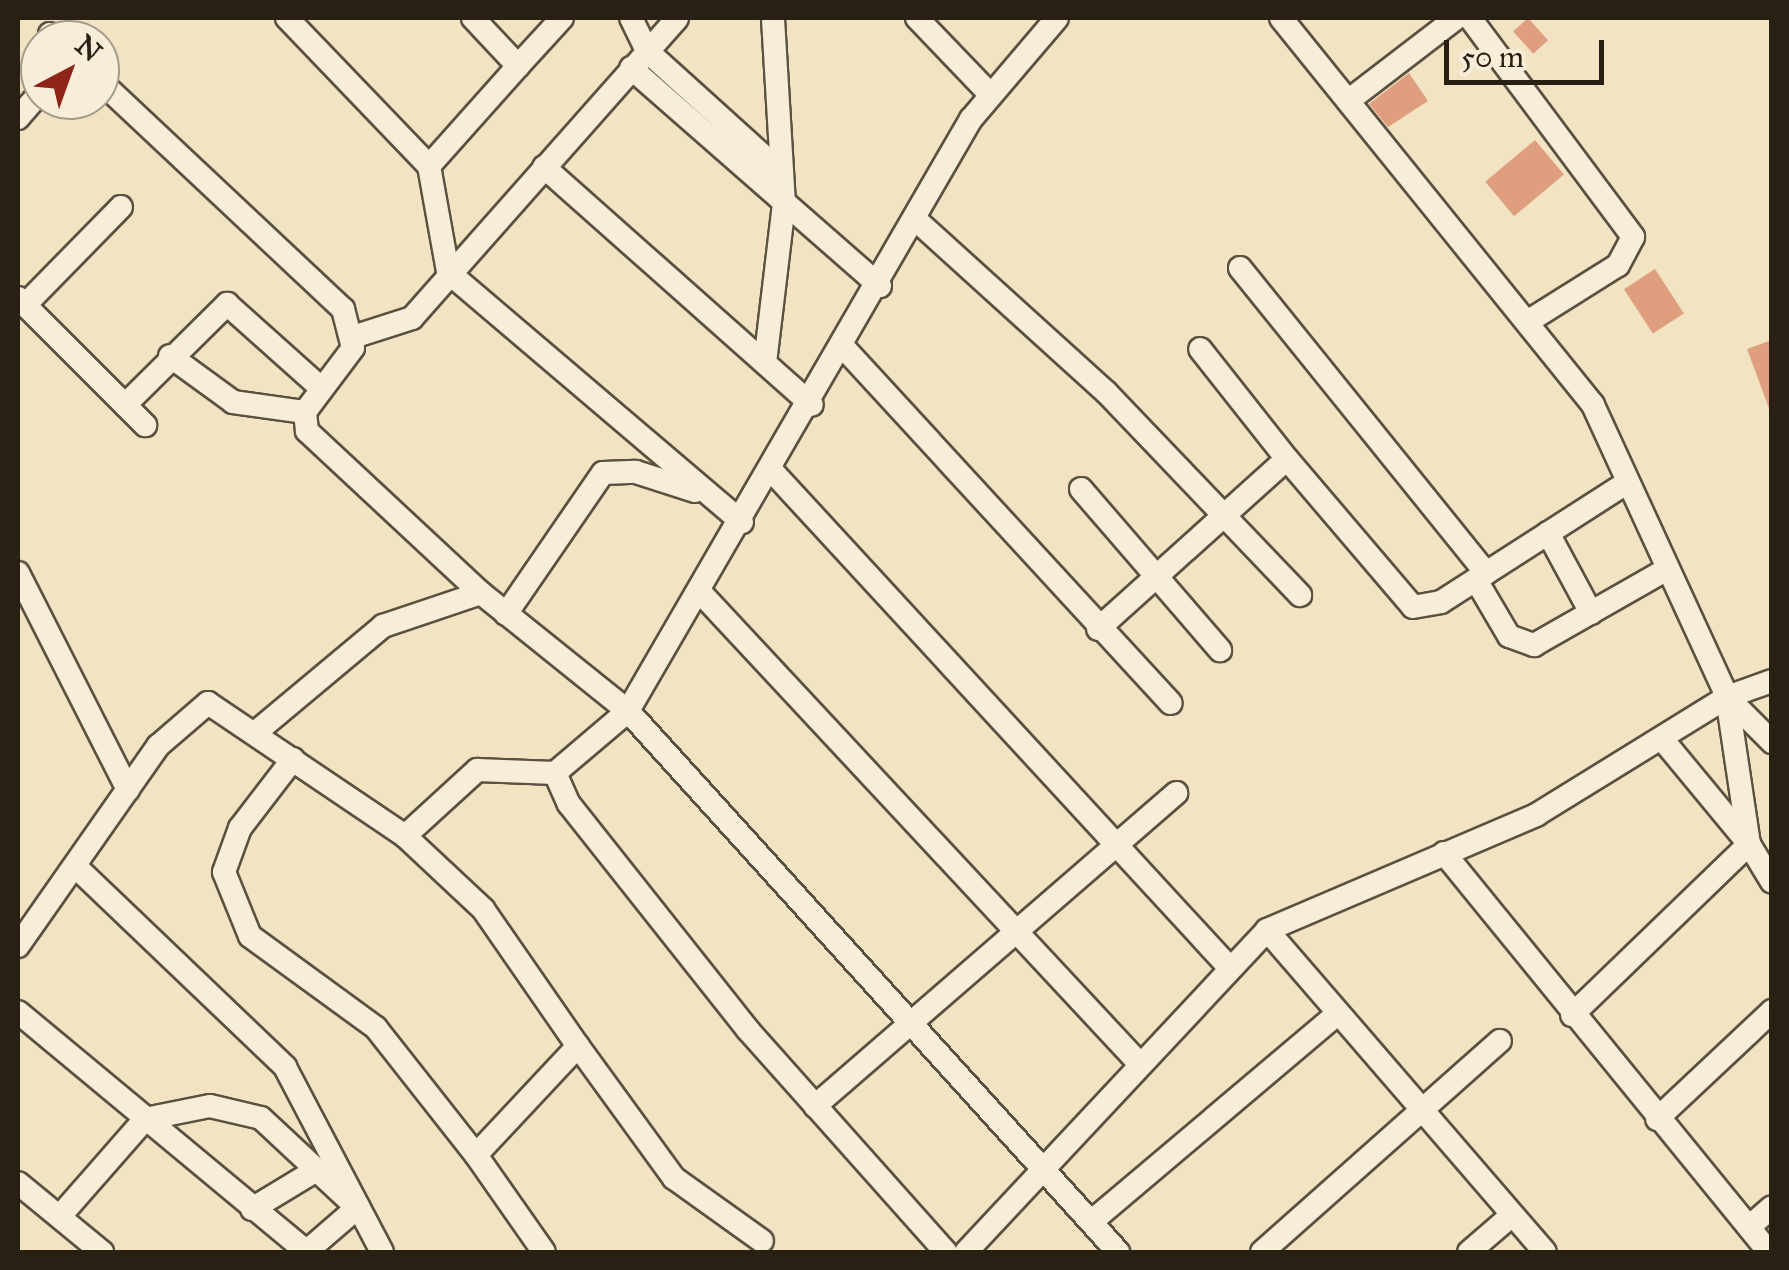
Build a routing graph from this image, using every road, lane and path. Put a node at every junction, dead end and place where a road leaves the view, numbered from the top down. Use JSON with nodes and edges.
{"nodes":[{"id":1,"x":287,"y":18,"type":"edge"},
{"id":2,"x":473,"y":18,"type":"edge"},
{"id":3,"x":562,"y":18,"type":"edge"},
{"id":4,"x":631,"y":18,"type":"edge"},
{"id":5,"x":677,"y":18,"type":"edge"},
{"id":6,"x":773,"y":18,"type":"edge"},
{"id":7,"x":916,"y":18,"type":"edge"},
{"id":8,"x":1057,"y":18,"type":"edge"},
{"id":9,"x":1281,"y":18,"type":"edge"},
{"id":10,"x":1456,"y":18,"type":"edge"},
{"id":11,"x":1470,"y":18,"type":"edge"},
{"id":12,"x":639,"y":59,"type":"junction"},
{"id":13,"x":518,"y":66,"type":"junction"},
{"id":14,"x":989,"y":93,"type":"junction"},
{"id":15,"x":120,"y":100,"type":"edge"},
{"id":16,"x":1348,"y":101,"type":"junction"},
{"id":17,"x":429,"y":166,"type":"junction"},
{"id":18,"x":544,"y":168,"type":"junction"},
{"id":19,"x":780,"y":172,"type":"junction"},
{"id":20,"x":784,"y":204,"type":"junction"},
{"id":21,"x":121,"y":207,"type":"dead end"},
{"id":22,"x":916,"y":219,"type":"junction"},
{"id":23,"x":1240,"y":268,"type":"dead end"},
{"id":24,"x":448,"y":272,"type":"junction"},
{"id":25,"x":880,"y":286,"type":"junction"},
{"id":26,"x":21,"y":301,"type":"edge"},
{"id":27,"x":1527,"y":322,"type":"junction"},
{"id":28,"x":356,"y":336,"type":"junction"},
{"id":29,"x":1200,"y":349,"type":"dead end"},
{"id":30,"x":845,"y":350,"type":"junction"},
{"id":31,"x":170,"y":356,"type":"junction"},
{"id":32,"x":765,"y":363,"type":"junction"},
{"id":33,"x":322,"y":389,"type":"junction"},
{"id":34,"x":125,"y":404,"type":"junction"},
{"id":35,"x":812,"y":405,"type":"junction"},
{"id":36,"x":305,"y":412,"type":"junction"},
{"id":37,"x":145,"y":426,"type":"dead end"},
{"id":38,"x":1288,"y":460,"type":"junction"},
{"id":39,"x":772,"y":471,"type":"junction"},
{"id":40,"x":1628,"y":482,"type":"junction"},
{"id":41,"x":1081,"y":489,"type":"dead end"},
{"id":42,"x":708,"y":495,"type":"junction"},
{"id":43,"x":1223,"y":512,"type":"junction"},
{"id":44,"x":742,"y":522,"type":"junction"},
{"id":45,"x":1548,"y":533,"type":"junction"},
{"id":46,"x":1667,"y":569,"type":"junction"},
{"id":47,"x":18,"y":574,"type":"edge"},
{"id":48,"x":1156,"y":574,"type":"junction"},
{"id":49,"x":1481,"y":576,"type":"junction"},
{"id":50,"x":700,"y":592,"type":"junction"},
{"id":51,"x":481,"y":593,"type":"junction"},
{"id":52,"x":1300,"y":595,"type":"dead end"},
{"id":53,"x":1591,"y":613,"type":"junction"},
{"id":54,"x":506,"y":614,"type":"junction"},
{"id":55,"x":1098,"y":629,"type":"junction"},
{"id":56,"x":1220,"y":650,"type":"dead end"},
{"id":57,"x":1772,"y":681,"type":"edge"},
{"id":58,"x":1727,"y":697,"type":"junction"},
{"id":59,"x":1170,"y":703,"type":"dead end"},
{"id":60,"x":628,"y":711,"type":"junction"},
{"id":61,"x":255,"y":733,"type":"junction"},
{"id":62,"x":1664,"y":740,"type":"junction"},
{"id":63,"x":1772,"y":742,"type":"edge"},
{"id":64,"x":293,"y":760,"type":"junction"},
{"id":65,"x":555,"y":773,"type":"junction"},
{"id":66,"x":128,"y":790,"type":"junction"},
{"id":67,"x":1176,"y":793,"type":"dead end"},
{"id":68,"x":405,"y":836,"type":"junction"},
{"id":69,"x":1117,"y":843,"type":"junction"},
{"id":70,"x":1748,"y":844,"type":"junction"},
{"id":71,"x":1444,"y":852,"type":"junction"},
{"id":72,"x":76,"y":866,"type":"junction"},
{"id":73,"x":1772,"y":882,"type":"edge"},
{"id":74,"x":1014,"y":930,"type":"junction"},
{"id":75,"x":1268,"y":930,"type":"junction"},
{"id":76,"x":18,"y":946,"type":"edge"},
{"id":77,"x":1228,"y":966,"type":"junction"},
{"id":78,"x":1772,"y":1011,"type":"edge"},
{"id":79,"x":18,"y":1012,"type":"edge"},
{"id":80,"x":1572,"y":1015,"type":"junction"},
{"id":81,"x":1335,"y":1016,"type":"junction"},
{"id":82,"x":910,"y":1020,"type":"junction"},
{"id":83,"x":1500,"y":1041,"type":"dead end"},
{"id":84,"x":578,"y":1046,"type":"junction"},
{"id":85,"x":1136,"y":1061,"type":"junction"},
{"id":86,"x":815,"y":1106,"type":"junction"},
{"id":87,"x":1424,"y":1114,"type":"junction"},
{"id":88,"x":145,"y":1119,"type":"junction"},
{"id":89,"x":1657,"y":1119,"type":"junction"},
{"id":90,"x":476,"y":1155,"type":"junction"},
{"id":91,"x":1041,"y":1166,"type":"junction"},
{"id":92,"x":313,"y":1172,"type":"junction"},
{"id":93,"x":18,"y":1183,"type":"edge"},
{"id":94,"x":358,"y":1207,"type":"junction"},
{"id":95,"x":1772,"y":1207,"type":"edge"},
{"id":96,"x":252,"y":1209,"type":"junction"},
{"id":97,"x":60,"y":1215,"type":"junction"},
{"id":98,"x":1511,"y":1216,"type":"junction"},
{"id":99,"x":1092,"y":1222,"type":"junction"},
{"id":100,"x":1749,"y":1227,"type":"junction"},
{"id":101,"x":764,"y":1249,"type":"edge"},
{"id":102,"x":102,"y":1252,"type":"edge"},
{"id":103,"x":306,"y":1252,"type":"edge"},
{"id":104,"x":382,"y":1252,"type":"edge"},
{"id":105,"x":544,"y":1252,"type":"edge"},
{"id":106,"x":946,"y":1252,"type":"edge"},
{"id":107,"x":966,"y":1252,"type":"edge"},
{"id":108,"x":1118,"y":1252,"type":"edge"},
{"id":109,"x":1262,"y":1252,"type":"edge"},
{"id":110,"x":1469,"y":1252,"type":"edge"},
{"id":111,"x":1545,"y":1252,"type":"edge"},
{"id":112,"x":1769,"y":1252,"type":"edge"}],
"edges":[{"from":1,"to":17,"type":"street"},
{"from":2,"to":13,"type":"street"},
{"from":3,"to":13,"type":"street"},
{"from":4,"to":12,"type":"street"},
{"from":5,"to":12,"type":"street"},
{"from":6,"to":19,"type":"street"},
{"from":7,"to":14,"type":"street"},
{"from":8,"to":14,"type":"street"},
{"from":9,"to":16,"type":"street"},
{"from":10,"to":16,"type":"street"},
{"from":11,"to":27,"type":"street"},
{"from":12,"to":18,"type":"street"},
{"from":12,"to":19,"type":"street"},
{"from":12,"to":20,"type":"street"},
{"from":13,"to":17,"type":"street"},
{"from":14,"to":22,"type":"street"},
{"from":15,"to":28,"type":"street"},
{"from":16,"to":27,"type":"street"},
{"from":17,"to":24,"type":"street"},
{"from":18,"to":24,"type":"street"},
{"from":18,"to":32,"type":"street"},
{"from":19,"to":20,"type":"street"},
{"from":20,"to":25,"type":"street"},
{"from":20,"to":32,"type":"street"},
{"from":21,"to":26,"type":"street"},
{"from":22,"to":25,"type":"street"},
{"from":22,"to":43,"type":"street"},
{"from":23,"to":49,"type":"street"},
{"from":24,"to":28,"type":"street"},
{"from":24,"to":42,"type":"street"},
{"from":25,"to":30,"type":"street"},
{"from":26,"to":34,"type":"street"},
{"from":27,"to":40,"type":"street"},
{"from":28,"to":33,"type":"street"},
{"from":29,"to":38,"type":"street"},
{"from":30,"to":35,"type":"street"},
{"from":30,"to":55,"type":"street"},
{"from":31,"to":33,"type":"street"},
{"from":31,"to":34,"type":"street"},
{"from":31,"to":36,"type":"street"},
{"from":32,"to":35,"type":"street"},
{"from":33,"to":36,"type":"street"},
{"from":34,"to":37,"type":"street"},
{"from":35,"to":39,"type":"street"},
{"from":36,"to":51,"type":"street"},
{"from":38,"to":43,"type":"street"},
{"from":38,"to":49,"type":"street"},
{"from":39,"to":44,"type":"street"},
{"from":39,"to":69,"type":"street"},
{"from":40,"to":45,"type":"street"},
{"from":40,"to":46,"type":"street"},
{"from":41,"to":48,"type":"street"},
{"from":42,"to":44,"type":"street"},
{"from":42,"to":54,"type":"street"},
{"from":43,"to":48,"type":"street"},
{"from":43,"to":52,"type":"street"},
{"from":44,"to":50,"type":"street"},
{"from":45,"to":49,"type":"street"},
{"from":45,"to":53,"type":"street"},
{"from":46,"to":53,"type":"street"},
{"from":46,"to":58,"type":"street"},
{"from":47,"to":66,"type":"street"},
{"from":48,"to":55,"type":"street"},
{"from":48,"to":56,"type":"street"},
{"from":49,"to":53,"type":"street"},
{"from":50,"to":60,"type":"street"},
{"from":50,"to":74,"type":"street"},
{"from":51,"to":54,"type":"street"},
{"from":51,"to":61,"type":"street"},
{"from":54,"to":60,"type":"street"},
{"from":55,"to":59,"type":"street"},
{"from":57,"to":58,"type":"street"},
{"from":58,"to":62,"type":"street"},
{"from":58,"to":63,"type":"street"},
{"from":58,"to":70,"type":"street"},
{"from":60,"to":65,"type":"street"},
{"from":60,"to":82,"type":"street"},
{"from":61,"to":64,"type":"street"},
{"from":61,"to":66,"type":"street"},
{"from":62,"to":70,"type":"street"},
{"from":62,"to":71,"type":"street"},
{"from":64,"to":68,"type":"street"},
{"from":64,"to":90,"type":"street"},
{"from":65,"to":68,"type":"street"},
{"from":65,"to":86,"type":"street"},
{"from":66,"to":72,"type":"street"},
{"from":67,"to":69,"type":"street"},
{"from":68,"to":84,"type":"street"},
{"from":69,"to":74,"type":"street"},
{"from":69,"to":77,"type":"street"},
{"from":70,"to":73,"type":"street"},
{"from":70,"to":80,"type":"street"},
{"from":71,"to":75,"type":"street"},
{"from":71,"to":80,"type":"street"},
{"from":72,"to":76,"type":"street"},
{"from":72,"to":94,"type":"street"},
{"from":74,"to":82,"type":"street"},
{"from":74,"to":85,"type":"street"},
{"from":75,"to":77,"type":"street"},
{"from":75,"to":81,"type":"street"},
{"from":77,"to":85,"type":"street"},
{"from":78,"to":89,"type":"street"},
{"from":79,"to":88,"type":"street"},
{"from":80,"to":89,"type":"street"},
{"from":81,"to":87,"type":"street"},
{"from":81,"to":99,"type":"street"},
{"from":82,"to":86,"type":"street"},
{"from":82,"to":91,"type":"street"},
{"from":83,"to":87,"type":"street"},
{"from":84,"to":90,"type":"street"},
{"from":84,"to":101,"type":"street"},
{"from":85,"to":91,"type":"street"},
{"from":86,"to":106,"type":"street"},
{"from":87,"to":98,"type":"street"},
{"from":87,"to":109,"type":"street"},
{"from":88,"to":92,"type":"street"},
{"from":88,"to":96,"type":"street"},
{"from":88,"to":97,"type":"street"},
{"from":89,"to":100,"type":"street"},
{"from":90,"to":105,"type":"street"},
{"from":91,"to":99,"type":"street"},
{"from":91,"to":107,"type":"street"},
{"from":92,"to":94,"type":"street"},
{"from":92,"to":96,"type":"street"},
{"from":93,"to":97,"type":"street"},
{"from":94,"to":103,"type":"street"},
{"from":94,"to":104,"type":"street"},
{"from":95,"to":100,"type":"street"},
{"from":96,"to":103,"type":"street"},
{"from":97,"to":102,"type":"street"},
{"from":98,"to":110,"type":"street"},
{"from":98,"to":111,"type":"street"},
{"from":99,"to":108,"type":"street"},
{"from":100,"to":112,"type":"street"}]}
